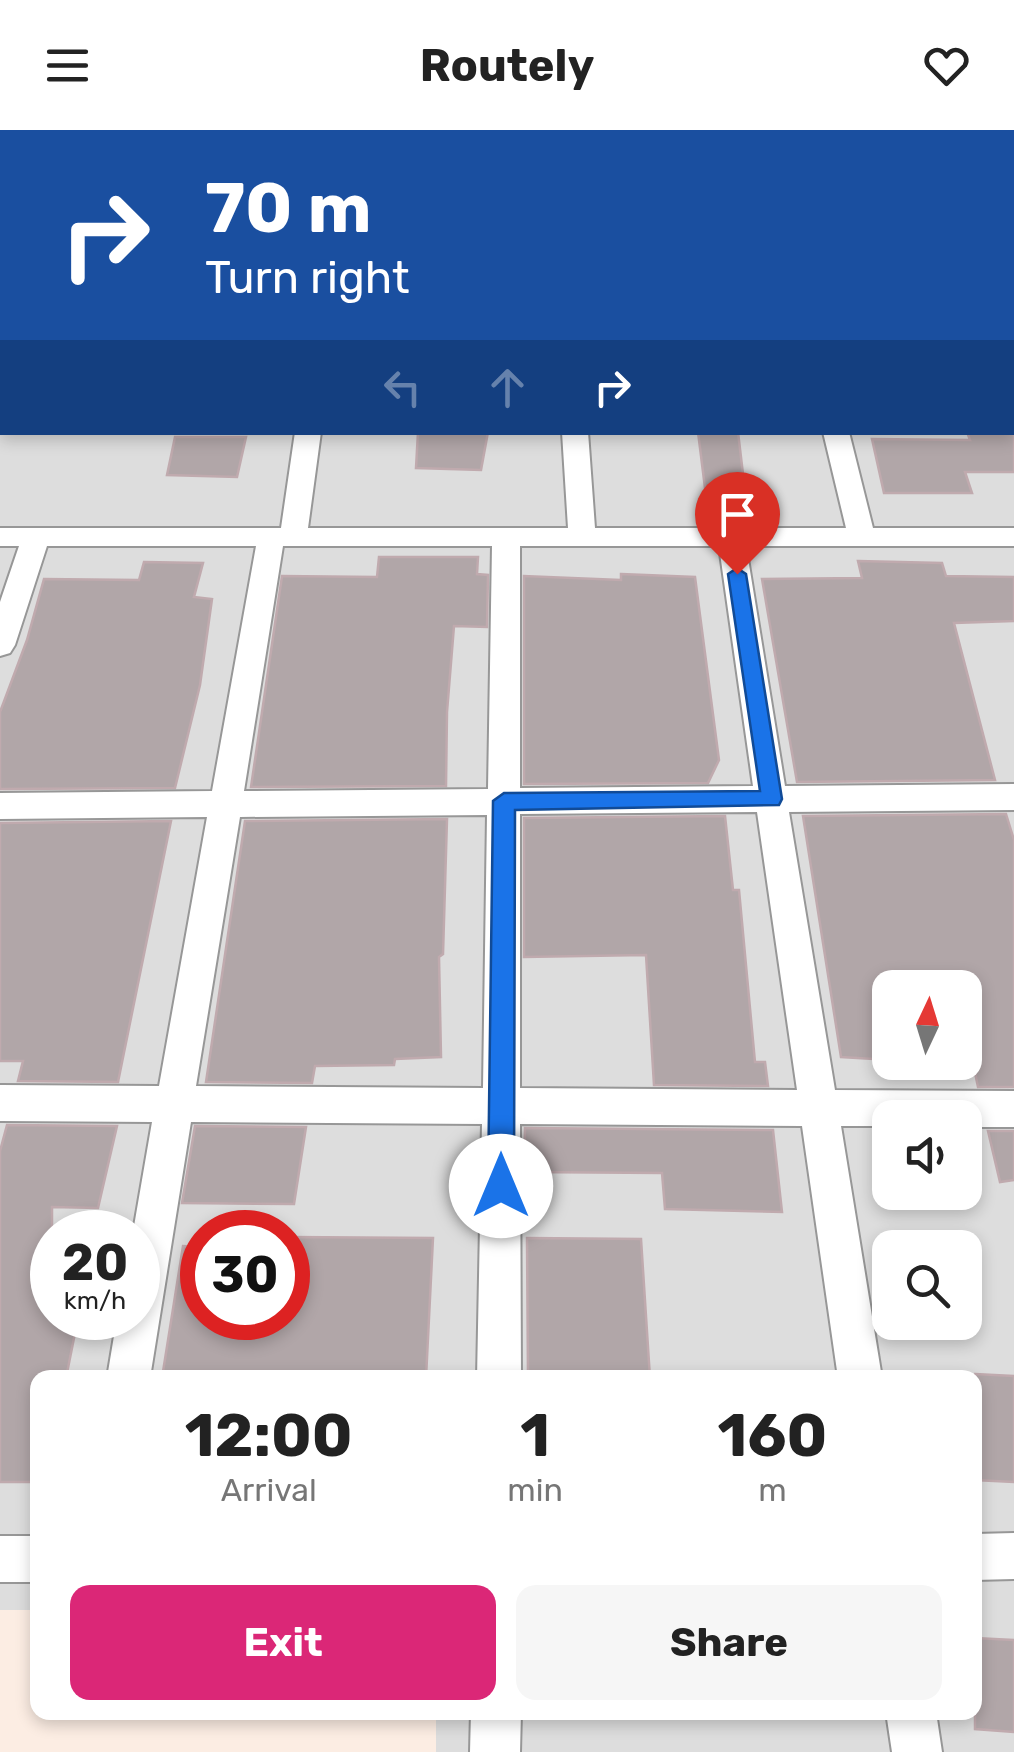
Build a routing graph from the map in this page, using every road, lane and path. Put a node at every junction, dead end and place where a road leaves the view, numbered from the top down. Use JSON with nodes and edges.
{"nodes":[{"id":1,"x":307,"y":435,"type":"edge"},
{"id":2,"x":575,"y":435,"type":"edge"},
{"id":3,"x":837,"y":435,"type":"edge"},
{"id":4,"x":0,"y":536,"type":"edge"},
{"id":5,"x":36,"y":537,"type":"junction"},
{"id":6,"x":282,"y":537,"type":"junction"},
{"id":7,"x":506,"y":537,"type":"junction"},
{"id":8,"x":582,"y":537,"type":"junction"},
{"id":9,"x":732,"y":537,"type":"junction"},
{"id":10,"x":862,"y":537,"type":"junction"},
{"id":11,"x":1014,"y":537,"type":"edge"},
{"id":12,"x":0,"y":645,"type":"edge"},
{"id":13,"x":1014,"y":797,"type":"edge"},
{"id":14,"x":772,"y":799,"type":"junction"},
{"id":15,"x":504,"y":801,"type":"junction"},
{"id":16,"x":225,"y":804,"type":"junction"},
{"id":17,"x":0,"y":806,"type":"edge"},
{"id":18,"x":0,"y":1103,"type":"edge"},
{"id":19,"x":176,"y":1106,"type":"junction"},
{"id":20,"x":502,"y":1109,"type":"junction"},
{"id":21,"x":819,"y":1109,"type":"junction"},
{"id":22,"x":1014,"y":1109,"type":"edge"},
{"id":23,"x":129,"y":1370,"type":"edge"},
{"id":24,"x":499,"y":1370,"type":"edge"},
{"id":25,"x":859,"y":1370,"type":"edge"},
{"id":26,"x":982,"y":1556,"type":"edge"},
{"id":27,"x":1014,"y":1556,"type":"edge"},
{"id":28,"x":0,"y":1559,"type":"edge"},
{"id":29,"x":30,"y":1559,"type":"edge"},
{"id":30,"x":496,"y":1720,"type":"edge"},
{"id":31,"x":912,"y":1720,"type":"edge"},
{"id":32,"x":495,"y":1752,"type":"edge"},
{"id":33,"x":917,"y":1752,"type":"edge"}],
"edges":[{"from":1,"to":6,"type":"street"},
{"from":2,"to":8,"type":"street"},
{"from":3,"to":10,"type":"street"},
{"from":4,"to":5,"type":"street"},
{"from":5,"to":6,"type":"street"},
{"from":5,"to":12,"type":"street"},
{"from":6,"to":7,"type":"street"},
{"from":6,"to":16,"type":"street"},
{"from":7,"to":8,"type":"street"},
{"from":7,"to":15,"type":"street"},
{"from":8,"to":9,"type":"street"},
{"from":9,"to":10,"type":"street"},
{"from":9,"to":14,"type":"street"},
{"from":10,"to":11,"type":"street"},
{"from":13,"to":14,"type":"street"},
{"from":14,"to":15,"type":"street"},
{"from":14,"to":21,"type":"street"},
{"from":15,"to":16,"type":"street"},
{"from":15,"to":20,"type":"street"},
{"from":16,"to":17,"type":"street"},
{"from":16,"to":19,"type":"street"},
{"from":18,"to":19,"type":"street"},
{"from":19,"to":20,"type":"street"},
{"from":19,"to":23,"type":"street"},
{"from":20,"to":21,"type":"street"},
{"from":20,"to":24,"type":"street"},
{"from":21,"to":22,"type":"street"},
{"from":21,"to":25,"type":"street"},
{"from":26,"to":27,"type":"street"},
{"from":28,"to":29,"type":"street"},
{"from":30,"to":32,"type":"street"},
{"from":31,"to":33,"type":"street"}]}
